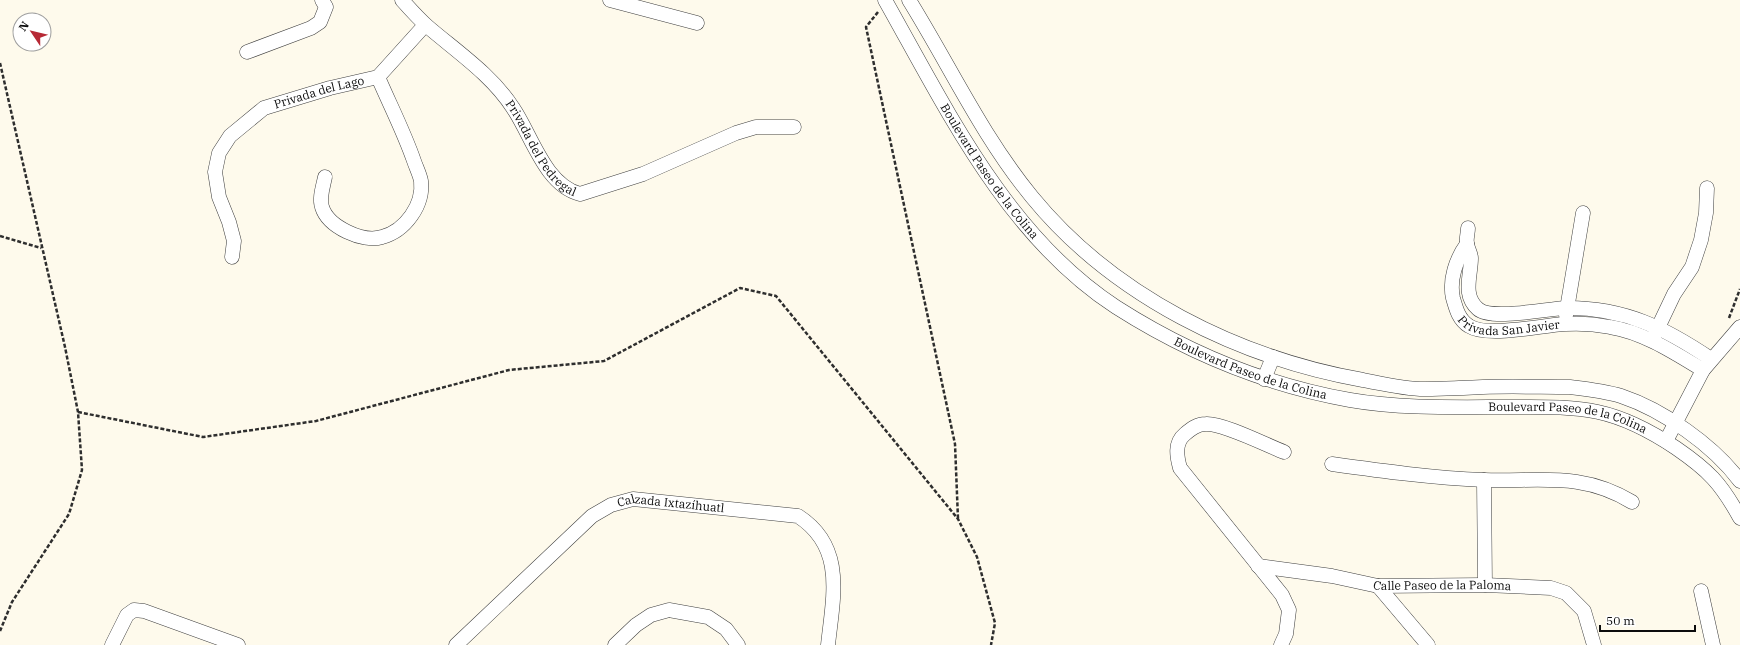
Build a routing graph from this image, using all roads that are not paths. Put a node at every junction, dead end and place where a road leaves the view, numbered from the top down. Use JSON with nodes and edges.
{"nodes":[{"id":1,"x":322,"y":0,"type":"edge"},
{"id":2,"x":402,"y":0,"type":"edge"},
{"id":3,"x":610,"y":0,"type":"edge"},
{"id":4,"x":909,"y":0,"type":"edge"},
{"id":5,"x":885,"y":1,"type":"edge"},
{"id":6,"x":697,"y":23,"type":"dead end"},
{"id":7,"x":425,"y":25,"type":"junction"},
{"id":8,"x":247,"y":52,"type":"dead end"},
{"id":9,"x":378,"y":77,"type":"junction"},
{"id":10,"x":794,"y":127,"type":"dead end"},
{"id":11,"x":325,"y":177,"type":"dead end"},
{"id":12,"x":1707,"y":188,"type":"dead end"},
{"id":13,"x":1583,"y":213,"type":"dead end"},
{"id":14,"x":1468,"y":228,"type":"dead end"},
{"id":15,"x":1467,"y":244,"type":"junction"},
{"id":16,"x":232,"y":256,"type":"dead end"},
{"id":17,"x":1566,"y":308,"type":"junction"},
{"id":18,"x":1565,"y":324,"type":"junction"},
{"id":19,"x":1658,"y":327,"type":"junction"},
{"id":20,"x":1740,"y":327,"type":"edge"},
{"id":21,"x":1652,"y":342,"type":"junction"},
{"id":22,"x":1273,"y":357,"type":"junction"},
{"id":23,"x":1707,"y":364,"type":"junction"},
{"id":24,"x":1264,"y":379,"type":"junction"},
{"id":25,"x":1676,"y":424,"type":"junction"},
{"id":26,"x":1666,"y":441,"type":"junction"},
{"id":27,"x":1284,"y":452,"type":"dead end"},
{"id":28,"x":1332,"y":464,"type":"dead end"},
{"id":29,"x":1484,"y":480,"type":"junction"},
{"id":30,"x":1740,"y":481,"type":"edge"},
{"id":31,"x":1632,"y":502,"type":"dead end"},
{"id":32,"x":1740,"y":518,"type":"edge"},
{"id":33,"x":1258,"y":566,"type":"junction"},
{"id":34,"x":1485,"y":585,"type":"junction"},
{"id":35,"x":1378,"y":586,"type":"junction"},
{"id":36,"x":1701,"y":591,"type":"dead end"},
{"id":37,"x":112,"y":645,"type":"edge"},
{"id":38,"x":238,"y":645,"type":"edge"},
{"id":39,"x":456,"y":645,"type":"edge"},
{"id":40,"x":615,"y":645,"type":"edge"},
{"id":41,"x":738,"y":645,"type":"edge"},
{"id":42,"x":828,"y":645,"type":"edge"},
{"id":43,"x":1281,"y":645,"type":"edge"},
{"id":44,"x":1428,"y":645,"type":"edge"},
{"id":45,"x":1594,"y":645,"type":"edge"},
{"id":46,"x":1713,"y":645,"type":"edge"}],
"edges":[{"from":1,"to":8,"type":"street"},
{"from":2,"to":7,"type":"street","name":"Privada del Pedregal"},
{"from":3,"to":6,"type":"street"},
{"from":4,"to":22,"type":"street","name":"Boulevard Paseo de la Colina"},
{"from":5,"to":24,"type":"street","name":"Boulevard Paseo de la Colina"},
{"from":7,"to":9,"type":"street","name":"Privada del Lago"},
{"from":7,"to":10,"type":"street","name":"Privada del Pedregal"},
{"from":9,"to":11,"type":"street"},
{"from":9,"to":16,"type":"street","name":"Privada del Lago"},
{"from":12,"to":19,"type":"street"},
{"from":13,"to":17,"type":"street"},
{"from":14,"to":15,"type":"street"},
{"from":15,"to":17,"type":"street","name":"Privada San Javier"},
{"from":15,"to":18,"type":"street","name":"Privada San Javier"},
{"from":17,"to":18,"type":"street"},
{"from":17,"to":19,"type":"street","name":"Privada San Javier"},
{"from":18,"to":21,"type":"street","name":"Privada San Javier"},
{"from":19,"to":21,"type":"street"},
{"from":19,"to":23,"type":"street","name":"Privada San Javier"},
{"from":20,"to":23,"type":"street"},
{"from":21,"to":23,"type":"street","name":"Privada San Javier"},
{"from":22,"to":24,"type":"street"},
{"from":22,"to":25,"type":"street","name":"Boulevard Paseo de la Colina"},
{"from":23,"to":25,"type":"street"},
{"from":24,"to":26,"type":"street","name":"Boulevard Paseo de la Colina"},
{"from":25,"to":26,"type":"street"},
{"from":25,"to":30,"type":"street","name":"Boulevard Paseo de la Colina"},
{"from":26,"to":32,"type":"street","name":"Boulevard Paseo de la Colina"},
{"from":27,"to":33,"type":"street"},
{"from":28,"to":29,"type":"street"},
{"from":29,"to":31,"type":"street"},
{"from":29,"to":34,"type":"street"},
{"from":33,"to":35,"type":"street","name":"Calle Paseo de la Paloma"},
{"from":33,"to":43,"type":"street"},
{"from":34,"to":35,"type":"street","name":"Calle Paseo de la Paloma"},
{"from":34,"to":45,"type":"street","name":"Calle Paseo de la Paloma"},
{"from":35,"to":44,"type":"street"},
{"from":36,"to":46,"type":"street"},
{"from":37,"to":38,"type":"street"},
{"from":39,"to":42,"type":"street","name":"Calzada Ixtazíhuatl"},
{"from":40,"to":41,"type":"street"}]}
